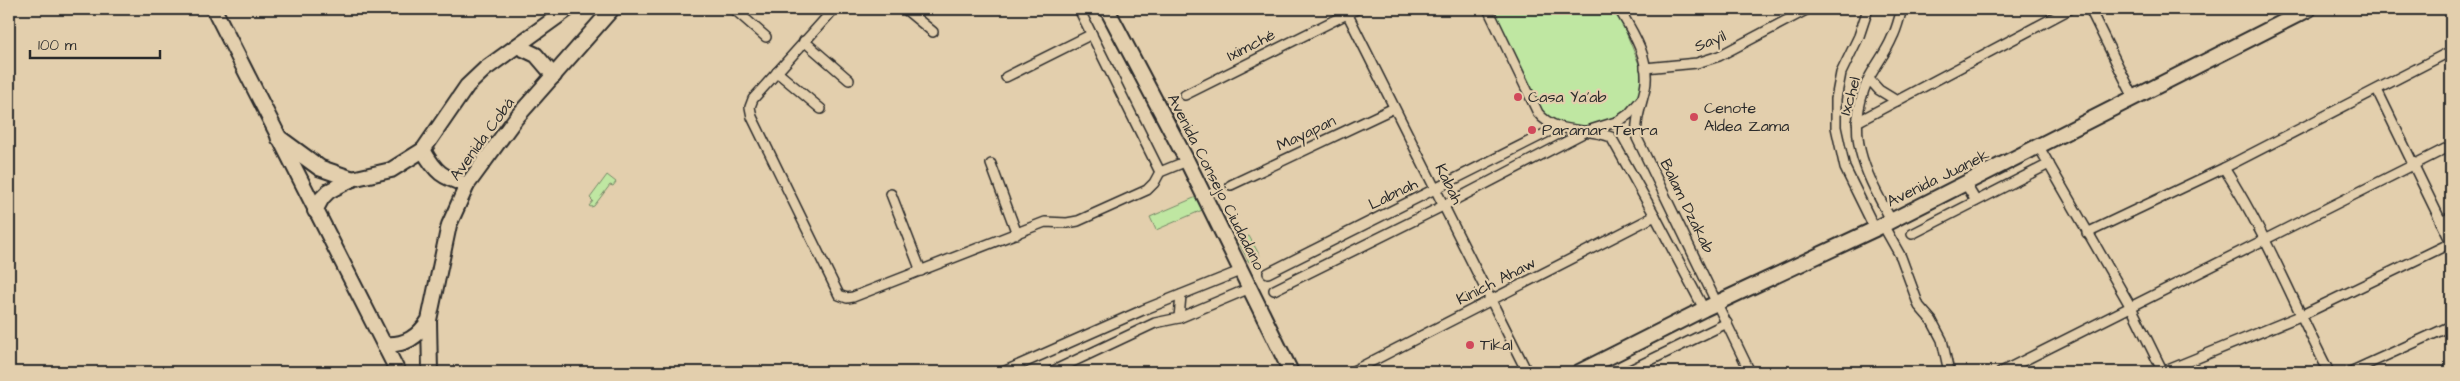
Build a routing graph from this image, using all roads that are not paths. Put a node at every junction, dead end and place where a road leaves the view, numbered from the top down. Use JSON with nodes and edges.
{"nodes":[{"id":1,"x":214,"y":9,"type":"edge"},
{"id":2,"x":568,"y":9,"type":"edge"},
{"id":3,"x":612,"y":9,"type":"edge"},
{"id":4,"x":734,"y":9,"type":"edge"},
{"id":5,"x":834,"y":9,"type":"edge"},
{"id":6,"x":905,"y":9,"type":"edge"},
{"id":7,"x":1079,"y":9,"type":"edge"},
{"id":8,"x":1107,"y":9,"type":"edge"},
{"id":9,"x":1357,"y":9,"type":"edge"},
{"id":10,"x":1488,"y":9,"type":"edge"},
{"id":11,"x":1619,"y":9,"type":"edge"},
{"id":12,"x":1808,"y":9,"type":"edge"},
{"id":13,"x":1868,"y":9,"type":"edge"},
{"id":14,"x":1902,"y":9,"type":"edge"},
{"id":15,"x":2070,"y":9,"type":"edge"},
{"id":16,"x":2090,"y":9,"type":"edge"},
{"id":17,"x":2309,"y":9,"type":"edge"},
{"id":18,"x":1346,"y":11,"type":"edge"},
{"id":19,"x":1493,"y":14,"type":"edge"},
{"id":20,"x":934,"y":32,"type":"dead end"},
{"id":21,"x":1092,"y":34,"type":"junction"},
{"id":22,"x":766,"y":37,"type":"dead end"},
{"id":23,"x":804,"y":42,"type":"junction"},
{"id":24,"x":517,"y":46,"type":"junction"},
{"id":25,"x":2451,"y":51,"type":"edge"},
{"id":26,"x":1645,"y":68,"type":"junction"},
{"id":27,"x":777,"y":72,"type":"junction"},
{"id":28,"x":554,"y":76,"type":"junction"},
{"id":29,"x":1006,"y":78,"type":"dead end"},
{"id":30,"x":1869,"y":79,"type":"junction"},
{"id":31,"x":849,"y":80,"type":"dead end"},
{"id":32,"x":2377,"y":90,"type":"junction"},
{"id":33,"x":1185,"y":95,"type":"dead end"},
{"id":34,"x":2134,"y":98,"type":"junction"},
{"id":35,"x":1642,"y":99,"type":"junction"},
{"id":36,"x":1896,"y":101,"type":"junction"},
{"id":37,"x":1394,"y":108,"type":"junction"},
{"id":38,"x":821,"y":109,"type":"dead end"},
{"id":39,"x":1857,"y":122,"type":"junction"},
{"id":40,"x":1558,"y":127,"type":"junction"},
{"id":41,"x":1587,"y":132,"type":"junction"},
{"id":42,"x":279,"y":138,"type":"junction"},
{"id":43,"x":1858,"y":145,"type":"junction"},
{"id":44,"x":2451,"y":146,"type":"edge"},
{"id":45,"x":2039,"y":147,"type":"junction"},
{"id":46,"x":1840,"y":148,"type":"junction"},
{"id":47,"x":423,"y":150,"type":"junction"},
{"id":48,"x":1187,"y":161,"type":"junction"},
{"id":49,"x":991,"y":164,"type":"dead end"},
{"id":50,"x":2048,"y":164,"type":"junction"},
{"id":51,"x":2413,"y":167,"type":"junction"},
{"id":52,"x":2224,"y":168,"type":"junction"},
{"id":53,"x":1160,"y":172,"type":"junction"},
{"id":54,"x":352,"y":179,"type":"junction"},
{"id":55,"x":1966,"y":184,"type":"junction"},
{"id":56,"x":467,"y":185,"type":"junction"},
{"id":57,"x":1231,"y":185,"type":"dead end"},
{"id":58,"x":1435,"y":190,"type":"junction"},
{"id":59,"x":891,"y":194,"type":"dead end"},
{"id":60,"x":1976,"y":201,"type":"junction"},
{"id":61,"x":1443,"y":206,"type":"junction"},
{"id":62,"x":315,"y":211,"type":"junction"},
{"id":63,"x":1655,"y":216,"type":"junction"},
{"id":64,"x":2451,"y":216,"type":"edge"},
{"id":65,"x":2441,"y":222,"type":"junction"},
{"id":66,"x":1883,"y":225,"type":"junction"},
{"id":67,"x":2087,"y":233,"type":"junction"},
{"id":68,"x":1016,"y":234,"type":"junction"},
{"id":69,"x":1912,"y":234,"type":"dead end"},
{"id":70,"x":2266,"y":239,"type":"junction"},
{"id":71,"x":2451,"y":242,"type":"edge"},
{"id":72,"x":921,"y":271,"type":"junction"},
{"id":73,"x":1240,"y":271,"type":"junction"},
{"id":74,"x":1268,"y":273,"type":"dead end"},
{"id":75,"x":1250,"y":288,"type":"junction"},
{"id":76,"x":1274,"y":290,"type":"dead end"},
{"id":77,"x":1181,"y":296,"type":"junction"},
{"id":78,"x":1490,"y":301,"type":"junction"},
{"id":79,"x":1718,"y":302,"type":"junction"},
{"id":80,"x":2132,"y":308,"type":"junction"},
{"id":81,"x":1704,"y":309,"type":"junction"},
{"id":82,"x":1143,"y":310,"type":"junction"},
{"id":83,"x":2300,"y":316,"type":"junction"},
{"id":84,"x":1179,"y":318,"type":"junction"},
{"id":85,"x":429,"y":320,"type":"junction"},
{"id":86,"x":1156,"y":323,"type":"junction"},
{"id":87,"x":1727,"y":323,"type":"junction"},
{"id":88,"x":2451,"y":326,"type":"edge"},
{"id":89,"x":1087,"y":336,"type":"junction"},
{"id":90,"x":384,"y":344,"type":"junction"},
{"id":91,"x":1094,"y":353,"type":"junction"},
{"id":92,"x":398,"y":372,"type":"edge"},
{"id":93,"x":430,"y":372,"type":"edge"},
{"id":94,"x":1003,"y":372,"type":"edge"},
{"id":95,"x":1052,"y":372,"type":"edge"},
{"id":96,"x":1291,"y":372,"type":"edge"},
{"id":97,"x":1351,"y":372,"type":"edge"},
{"id":98,"x":1527,"y":372,"type":"edge"},
{"id":99,"x":1579,"y":372,"type":"edge"},
{"id":100,"x":1626,"y":372,"type":"edge"},
{"id":101,"x":1750,"y":372,"type":"edge"},
{"id":102,"x":1949,"y":372,"type":"edge"},
{"id":103,"x":2001,"y":372,"type":"edge"},
{"id":104,"x":2329,"y":372,"type":"edge"},
{"id":105,"x":2350,"y":372,"type":"edge"}],
"edges":[{"from":1,"to":42,"type":"street"},
{"from":2,"to":24,"type":"street"},
{"from":3,"to":28,"type":"street","name":"Avenida Cobá"},
{"from":4,"to":22,"type":"street"},
{"from":5,"to":23,"type":"street"},
{"from":6,"to":20,"type":"street"},
{"from":7,"to":21,"type":"street"},
{"from":8,"to":48,"type":"street","name":"Avenida Consejo Ciudadano"},
{"from":9,"to":18,"type":"street","name":"Iximché"},
{"from":10,"to":19,"type":"street"},
{"from":11,"to":26,"type":"street","name":"Balam Dzakab"},
{"from":12,"to":26,"type":"street","name":"Sayil"},
{"from":13,"to":46,"type":"street"},
{"from":14,"to":30,"type":"street","name":"Ixchel"},
{"from":15,"to":36,"type":"street"},
{"from":16,"to":34,"type":"street"},
{"from":17,"to":34,"type":"street","name":"Avenida Juanek"},
{"from":18,"to":33,"type":"street","name":"Iximché"},
{"from":18,"to":37,"type":"street","name":"Kabah"},
{"from":19,"to":40,"type":"street"},
{"from":21,"to":29,"type":"street"},
{"from":21,"to":53,"type":"street"},
{"from":23,"to":27,"type":"street"},
{"from":23,"to":31,"type":"street"},
{"from":24,"to":28,"type":"street"},
{"from":24,"to":47,"type":"street"},
{"from":25,"to":32,"type":"street"},
{"from":26,"to":35,"type":"street","name":"Balam Dzakab"},
{"from":27,"to":38,"type":"street"},
{"from":27,"to":72,"type":"street"},
{"from":28,"to":56,"type":"street","name":"Avenida Cobá"},
{"from":30,"to":36,"type":"street"},
{"from":30,"to":39,"type":"street","name":"Ixchel"},
{"from":32,"to":51,"type":"street"},
{"from":32,"to":52,"type":"street"},
{"from":34,"to":45,"type":"street","name":"Avenida Juanek"},
{"from":35,"to":41,"type":"street"},
{"from":35,"to":79,"type":"street","name":"Balam Dzakab"},
{"from":36,"to":39,"type":"street"},
{"from":37,"to":57,"type":"street","name":"Mayapan"},
{"from":37,"to":58,"type":"street","name":"Kabah"},
{"from":39,"to":43,"type":"street","name":"Ixchel"},
{"from":40,"to":41,"type":"street"},
{"from":40,"to":58,"type":"street","name":"Labnah"},
{"from":41,"to":61,"type":"street"},
{"from":41,"to":63,"type":"street"},
{"from":42,"to":54,"type":"main road"},
{"from":42,"to":62,"type":"street"},
{"from":43,"to":46,"type":"street"},
{"from":43,"to":66,"type":"street","name":"Ixchel"},
{"from":44,"to":51,"type":"street"},
{"from":45,"to":50,"type":"street"},
{"from":45,"to":55,"type":"street","name":"Avenida Juanek"},
{"from":46,"to":66,"type":"street"},
{"from":47,"to":54,"type":"street"},
{"from":47,"to":56,"type":"street"},
{"from":48,"to":53,"type":"street"},
{"from":48,"to":73,"type":"street","name":"Avenida Consejo Ciudadano"},
{"from":49,"to":68,"type":"street"},
{"from":50,"to":60,"type":"street"},
{"from":50,"to":67,"type":"street"},
{"from":51,"to":65,"type":"street"},
{"from":51,"to":70,"type":"street"},
{"from":52,"to":67,"type":"street"},
{"from":52,"to":70,"type":"street"},
{"from":53,"to":68,"type":"street"},
{"from":54,"to":62,"type":"street"},
{"from":55,"to":60,"type":"street"},
{"from":55,"to":66,"type":"street","name":"Avenida Juanek"},
{"from":56,"to":85,"type":"street","name":"Avenida Cobá"},
{"from":58,"to":61,"type":"street","name":"Kabah"},
{"from":58,"to":74,"type":"street","name":"Labnah"},
{"from":59,"to":72,"type":"street"},
{"from":60,"to":69,"type":"street"},
{"from":61,"to":76,"type":"street"},
{"from":61,"to":78,"type":"street","name":"Kabah"},
{"from":62,"to":90,"type":"street"},
{"from":63,"to":78,"type":"street","name":"Kinich Ahaw"},
{"from":63,"to":81,"type":"street"},
{"from":64,"to":65,"type":"street"},
{"from":65,"to":71,"type":"street"},
{"from":66,"to":79,"type":"street","name":"Avenida Juanek"},
{"from":66,"to":102,"type":"street"},
{"from":67,"to":80,"type":"street"},
{"from":68,"to":72,"type":"street"},
{"from":70,"to":80,"type":"street"},
{"from":70,"to":83,"type":"street"},
{"from":71,"to":83,"type":"street"},
{"from":73,"to":75,"type":"street","name":"Avenida Consejo Ciudadano"},
{"from":73,"to":77,"type":"street"},
{"from":75,"to":84,"type":"street"},
{"from":75,"to":96,"type":"street","name":"Avenida Consejo Ciudadano"},
{"from":77,"to":82,"type":"street"},
{"from":77,"to":84,"type":"street"},
{"from":78,"to":97,"type":"street","name":"Kinich Ahaw"},
{"from":78,"to":98,"type":"street","name":"Kabah"},
{"from":79,"to":81,"type":"street","name":"Avenida Juanek"},
{"from":79,"to":87,"type":"street","name":"Balam Dzakab"},
{"from":80,"to":83,"type":"street"},
{"from":80,"to":103,"type":"street"},
{"from":81,"to":99,"type":"street","name":"Avenida Juanek"},
{"from":82,"to":86,"type":"street"},
{"from":82,"to":89,"type":"street"},
{"from":83,"to":104,"type":"street"},
{"from":84,"to":86,"type":"street"},
{"from":85,"to":90,"type":"street","name":"Avenida Cobá"},
{"from":85,"to":93,"type":"street"},
{"from":86,"to":91,"type":"street"},
{"from":87,"to":100,"type":"street"},
{"from":87,"to":101,"type":"street","name":"Balam Dzakab"},
{"from":88,"to":105,"type":"street"},
{"from":89,"to":91,"type":"street"},
{"from":89,"to":94,"type":"street"},
{"from":90,"to":92,"type":"street"},
{"from":91,"to":95,"type":"street"}]}
